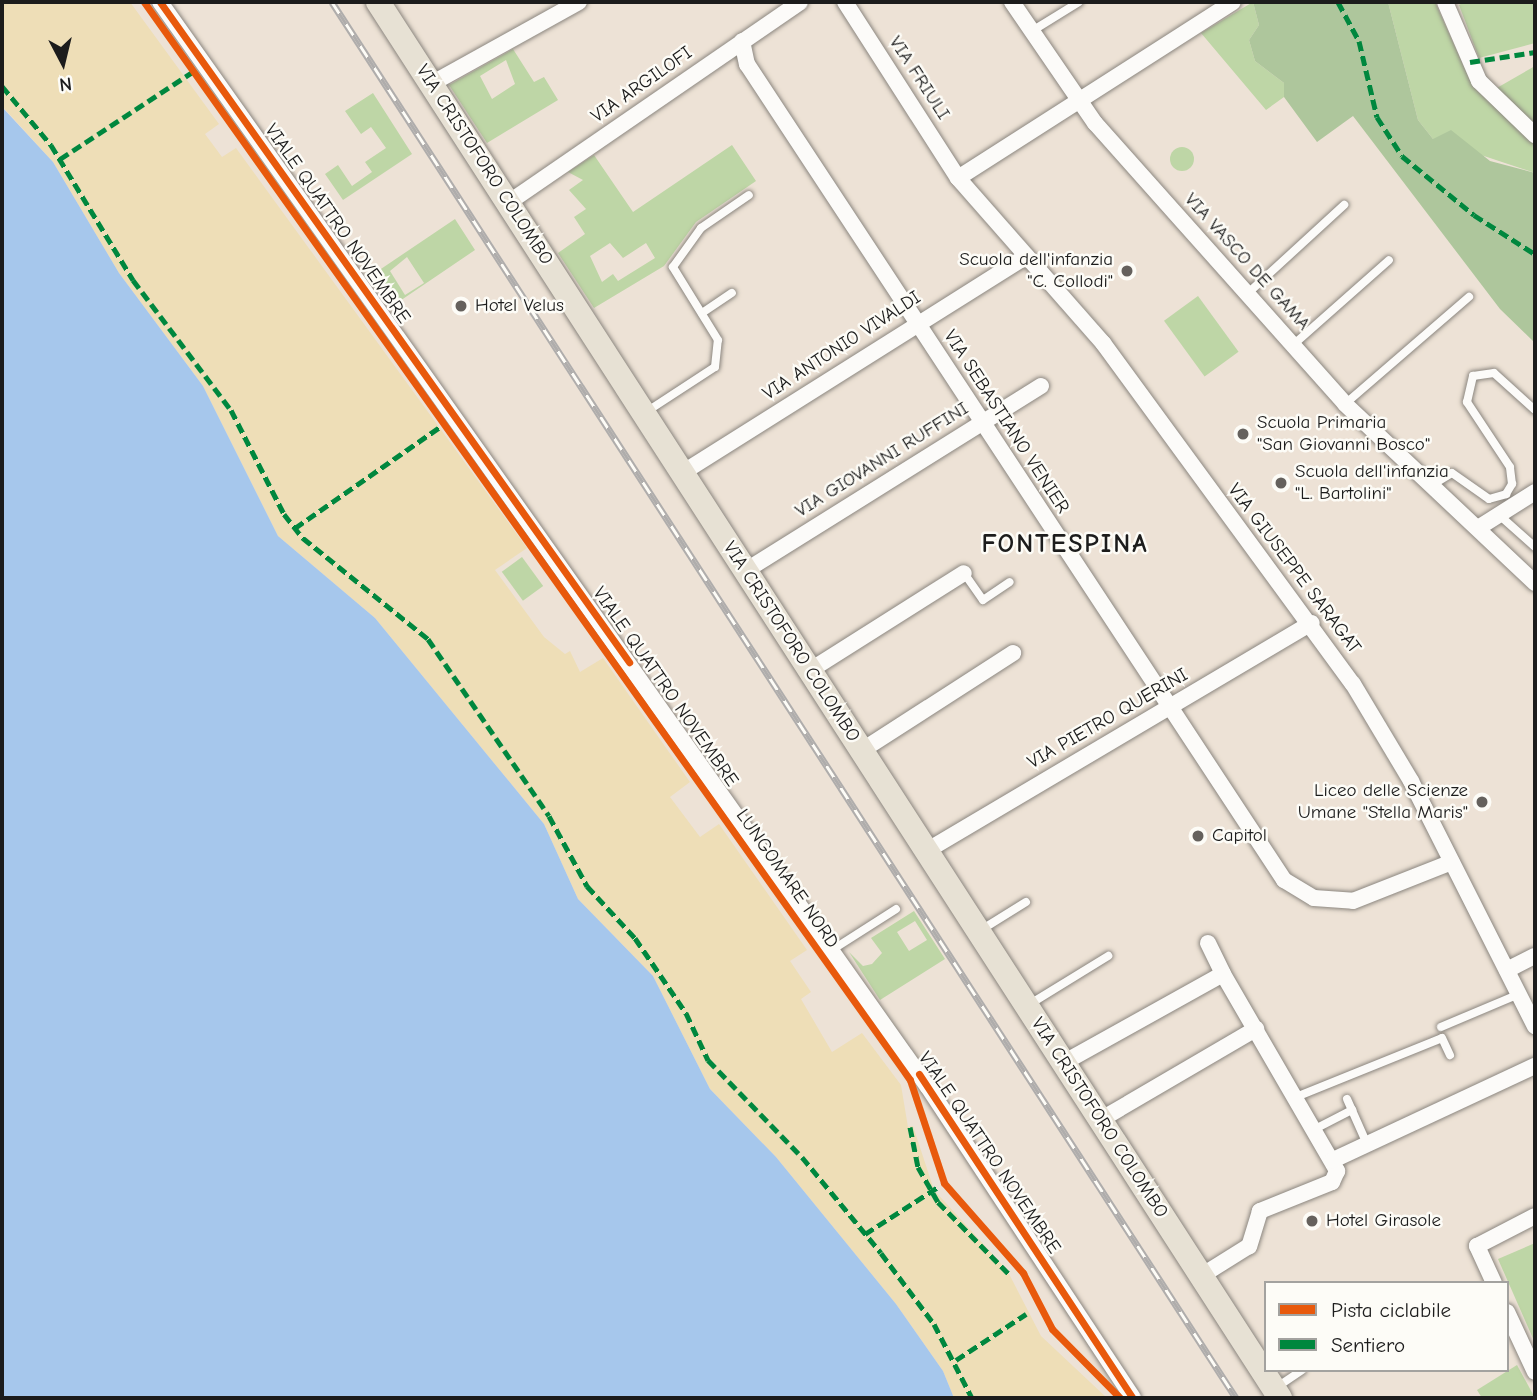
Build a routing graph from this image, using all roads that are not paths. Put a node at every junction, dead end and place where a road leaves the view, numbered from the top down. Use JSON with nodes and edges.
{"nodes":[{"id":1,"x":160,"y":2,"type":"edge"},
{"id":2,"x":579,"y":2,"type":"edge"},
{"id":3,"x":800,"y":2,"type":"edge"},
{"id":4,"x":847,"y":2,"type":"edge"},
{"id":5,"x":1012,"y":2,"type":"edge"},
{"id":6,"x":1079,"y":2,"type":"edge"},
{"id":7,"x":1233,"y":2,"type":"edge"},
{"id":8,"x":1445,"y":2,"type":"edge"},
{"id":9,"x":379,"y":4,"type":"edge"},
{"id":10,"x":1032,"y":32,"type":"junction"},
{"id":11,"x":743,"y":41,"type":"junction"},
{"id":12,"x":431,"y":85,"type":"junction"},
{"id":13,"x":1076,"y":98,"type":"junction"},
{"id":14,"x":1535,"y":135,"type":"edge"},
{"id":15,"x":958,"y":178,"type":"junction"},
{"id":16,"x":749,"y":195,"type":"dead end"},
{"id":17,"x":508,"y":203,"type":"junction"},
{"id":18,"x":1344,"y":205,"type":"dead end"},
{"id":19,"x":1026,"y":256,"type":"junction"},
{"id":20,"x":1389,"y":260,"type":"dead end"},
{"id":21,"x":732,"y":293,"type":"dead end"},
{"id":22,"x":1247,"y":294,"type":"junction"},
{"id":23,"x":1469,"y":297,"type":"dead end"},
{"id":24,"x":702,"y":313,"type":"junction"},
{"id":25,"x":916,"y":323,"type":"junction"},
{"id":26,"x":1293,"y":345,"type":"junction"},
{"id":27,"x":1041,"y":386,"type":"dead end"},
{"id":28,"x":1345,"y":404,"type":"junction"},
{"id":29,"x":1535,"y":410,"type":"edge"},
{"id":30,"x":644,"y":414,"type":"junction"},
{"id":31,"x":982,"y":423,"type":"junction"},
{"id":32,"x":682,"y":473,"type":"junction"},
{"id":33,"x":1432,"y":485,"type":"junction"},
{"id":34,"x":1535,"y":492,"type":"edge"},
{"id":35,"x":1498,"y":514,"type":"junction"},
{"id":36,"x":1478,"y":528,"type":"junction"},
{"id":37,"x":1535,"y":547,"type":"edge"},
{"id":38,"x":745,"y":570,"type":"junction"},
{"id":39,"x":964,"y":573,"type":"joint"},
{"id":40,"x":1010,"y":582,"type":"dead end"},
{"id":41,"x":1535,"y":583,"type":"edge"},
{"id":42,"x":1312,"y":624,"type":"junction"},
{"id":43,"x":1013,"y":653,"type":"dead end"},
{"id":44,"x":809,"y":671,"type":"junction"},
{"id":45,"x":1169,"y":708,"type":"junction"},
{"id":46,"x":861,"y":751,"type":"junction"},
{"id":47,"x":926,"y":851,"type":"junction"},
{"id":48,"x":1452,"y":862,"type":"junction"},
{"id":49,"x":1026,"y":902,"type":"dead end"},
{"id":50,"x":897,"y":909,"type":"dead end"},
{"id":51,"x":978,"y":932,"type":"junction"},
{"id":52,"x":1208,"y":943,"type":"dead end"},
{"id":53,"x":832,"y":950,"type":"junction"},
{"id":54,"x":1108,"y":956,"type":"dead end"},
{"id":55,"x":1535,"y":956,"type":"edge"},
{"id":56,"x":1507,"y":970,"type":"junction"},
{"id":57,"x":1223,"y":974,"type":"junction"},
{"id":58,"x":1519,"y":994,"type":"junction"},
{"id":59,"x":1026,"y":1006,"type":"junction"},
{"id":60,"x":1441,"y":1027,"type":"dead end"},
{"id":61,"x":1535,"y":1027,"type":"edge"},
{"id":62,"x":1256,"y":1029,"type":"junction"},
{"id":63,"x":1450,"y":1055,"type":"dead end"},
{"id":64,"x":1063,"y":1063,"type":"junction"},
{"id":65,"x":1535,"y":1066,"type":"edge"},
{"id":66,"x":1296,"y":1097,"type":"junction"},
{"id":67,"x":1347,"y":1099,"type":"dead end"},
{"id":68,"x":1352,"y":1110,"type":"junction"},
{"id":69,"x":1100,"y":1120,"type":"junction"},
{"id":70,"x":1315,"y":1129,"type":"junction"},
{"id":71,"x":1367,"y":1144,"type":"junction"},
{"id":72,"x":1335,"y":1168,"type":"junction"},
{"id":73,"x":1535,"y":1216,"type":"edge"},
{"id":74,"x":1201,"y":1276,"type":"junction"},
{"id":75,"x":1493,"y":1281,"type":"edge"},
{"id":76,"x":1509,"y":1316,"type":"edge"},
{"id":77,"x":1300,"y":1372,"type":"edge"},
{"id":78,"x":1535,"y":1372,"type":"edge"},
{"id":79,"x":1277,"y":1394,"type":"edge"},
{"id":80,"x":1133,"y":1398,"type":"edge"}],
"edges":[{"from":1,"to":53,"type":"street","name":"VIALE QUATTRO NOVEMBRE"},
{"from":2,"to":12,"type":"street"},
{"from":3,"to":11,"type":"street","name":"VIA ARGILOFI"},
{"from":4,"to":15,"type":"street","name":"VIA FRIULI"},
{"from":5,"to":10,"type":"street","name":"VIA VASCO DE GAMA"},
{"from":6,"to":10,"type":"lane"},
{"from":7,"to":13,"type":"street"},
{"from":8,"to":14,"type":"street"},
{"from":9,"to":12,"type":"main road","name":"VIA CRISTOFORO COLOMBO"},
{"from":10,"to":13,"type":"street","name":"VIA VASCO DE GAMA"},
{"from":11,"to":17,"type":"street","name":"VIA ARGILOFI"},
{"from":11,"to":25,"type":"street","name":"VIA SEBASTIANO VENIER"},
{"from":12,"to":17,"type":"main road","name":"VIA CRISTOFORO COLOMBO"},
{"from":13,"to":15,"type":"street"},
{"from":13,"to":22,"type":"street","name":"VIA VASCO DE GAMA"},
{"from":15,"to":19,"type":"street","name":"VIA GIUSEPPE SARAGAT"},
{"from":16,"to":24,"type":"lane"},
{"from":17,"to":30,"type":"main road","name":"VIA CRISTOFORO COLOMBO"},
{"from":18,"to":22,"type":"lane"},
{"from":19,"to":25,"type":"street","name":"VIA ANTONIO VIVALDI"},
{"from":19,"to":42,"type":"street","name":"VIA GIUSEPPE SARAGAT"},
{"from":20,"to":26,"type":"lane"},
{"from":21,"to":24,"type":"lane"},
{"from":22,"to":26,"type":"street","name":"VIA VASCO DE GAMA"},
{"from":23,"to":28,"type":"lane"},
{"from":24,"to":30,"type":"lane"},
{"from":25,"to":31,"type":"street","name":"VIA SEBASTIANO VENIER"},
{"from":25,"to":32,"type":"street","name":"VIA ANTONIO VIVALDI"},
{"from":26,"to":28,"type":"street","name":"VIA VASCO DE GAMA"},
{"from":27,"to":31,"type":"street","name":"VIA GIOVANNI RUFFINI"},
{"from":28,"to":33,"type":"street","name":"VIA VASCO DE GAMA"},
{"from":29,"to":33,"type":"lane"},
{"from":30,"to":32,"type":"main road","name":"VIA CRISTOFORO COLOMBO"},
{"from":31,"to":38,"type":"street","name":"VIA GIOVANNI RUFFINI"},
{"from":31,"to":45,"type":"street","name":"VIA SEBASTIANO VENIER"},
{"from":32,"to":38,"type":"main road","name":"VIA CRISTOFORO COLOMBO"},
{"from":33,"to":36,"type":"street","name":"VIA VASCO DE GAMA"},
{"from":34,"to":35,"type":"street"},
{"from":35,"to":36,"type":"street"},
{"from":35,"to":37,"type":"lane"},
{"from":36,"to":41,"type":"street","name":"VIA VASCO DE GAMA"},
{"from":38,"to":44,"type":"main road","name":"VIA CRISTOFORO COLOMBO"},
{"from":39,"to":40,"type":"lane"},
{"from":39,"to":44,"type":"street"},
{"from":42,"to":45,"type":"street","name":"VIA PIETRO QUERINI"},
{"from":42,"to":48,"type":"street","name":"VIA GIUSEPPE SARAGAT"},
{"from":43,"to":46,"type":"street"},
{"from":44,"to":46,"type":"main road","name":"VIA CRISTOFORO COLOMBO"},
{"from":45,"to":47,"type":"street","name":"VIA PIETRO QUERINI"},
{"from":45,"to":48,"type":"street","name":"VIA SEBASTIANO VENIER"},
{"from":46,"to":47,"type":"main road","name":"VIA CRISTOFORO COLOMBO"},
{"from":47,"to":51,"type":"main road","name":"VIA CRISTOFORO COLOMBO"},
{"from":48,"to":56,"type":"street","name":"VIA GIUSEPPE SARAGAT"},
{"from":49,"to":51,"type":"lane"},
{"from":50,"to":53,"type":"lane"},
{"from":51,"to":59,"type":"main road","name":"VIA CRISTOFORO COLOMBO"},
{"from":52,"to":57,"type":"street"},
{"from":53,"to":80,"type":"street","name":"VIALE QUATTRO NOVEMBRE"},
{"from":54,"to":59,"type":"lane"},
{"from":55,"to":56,"type":"street"},
{"from":56,"to":58,"type":"street","name":"VIA GIUSEPPE SARAGAT"},
{"from":57,"to":62,"type":"street"},
{"from":57,"to":64,"type":"street"},
{"from":58,"to":60,"type":"lane"},
{"from":58,"to":61,"type":"street","name":"VIA GIUSEPPE SARAGAT"},
{"from":59,"to":64,"type":"main road","name":"VIA CRISTOFORO COLOMBO"},
{"from":62,"to":66,"type":"street"},
{"from":62,"to":69,"type":"street"},
{"from":63,"to":66,"type":"lane"},
{"from":64,"to":69,"type":"main road","name":"VIA CRISTOFORO COLOMBO"},
{"from":65,"to":71,"type":"street"},
{"from":66,"to":70,"type":"street"},
{"from":67,"to":68,"type":"lane"},
{"from":68,"to":70,"type":"lane"},
{"from":68,"to":71,"type":"lane"},
{"from":69,"to":74,"type":"main road","name":"VIA CRISTOFORO COLOMBO"},
{"from":70,"to":72,"type":"street"},
{"from":71,"to":72,"type":"street"},
{"from":72,"to":74,"type":"street"},
{"from":73,"to":75,"type":"street"},
{"from":74,"to":79,"type":"main road","name":"VIA CRISTOFORO COLOMBO"},
{"from":76,"to":78,"type":"street"},
{"from":77,"to":79,"type":"lane"}]}
